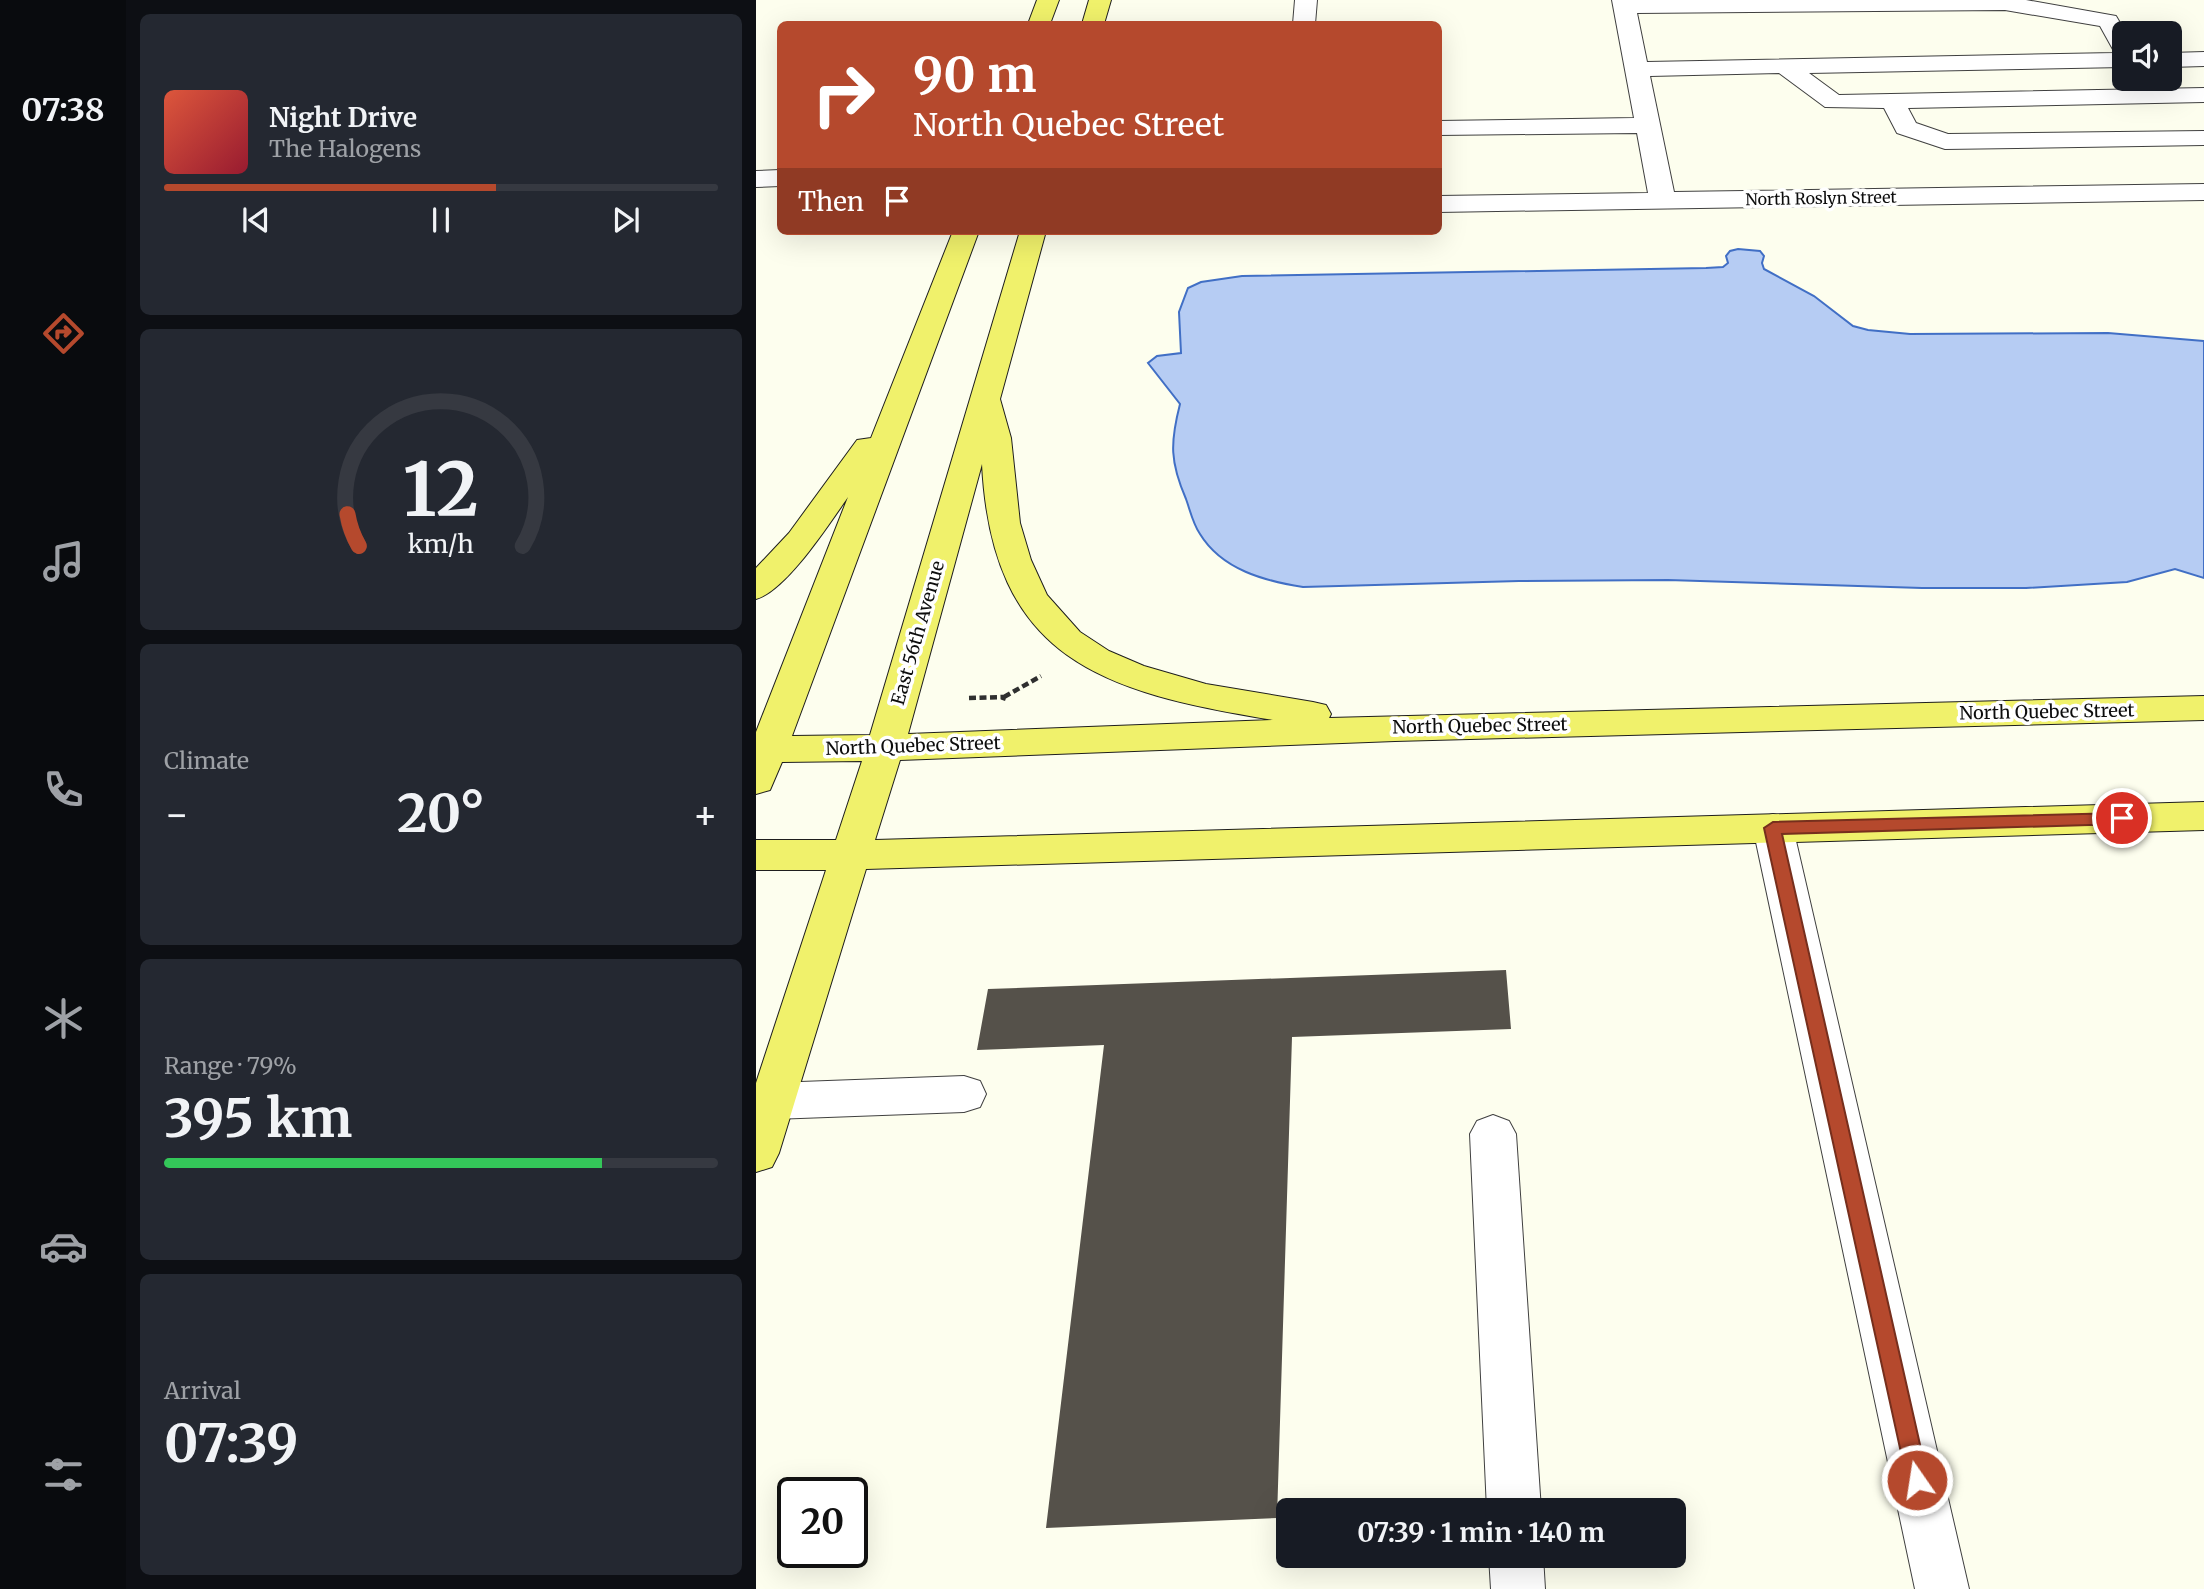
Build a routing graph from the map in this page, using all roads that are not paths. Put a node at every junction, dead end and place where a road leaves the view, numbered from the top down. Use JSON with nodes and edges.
{"nodes":[{"id":1,"x":1048,"y":0,"type":"edge"},
{"id":2,"x":1100,"y":0,"type":"edge"},
{"id":3,"x":1306,"y":0,"type":"edge"},
{"id":4,"x":1623,"y":3,"type":"edge"},
{"id":5,"x":1040,"y":21,"type":"edge"},
{"id":6,"x":1094,"y":21,"type":"edge"},
{"id":7,"x":1304,"y":21,"type":"edge"},
{"id":8,"x":2112,"y":28,"type":"edge"},
{"id":9,"x":2204,"y":59,"type":"edge"},
{"id":10,"x":2112,"y":60,"type":"edge"},
{"id":11,"x":2182,"y":60,"type":"edge"},
{"id":12,"x":1785,"y":66,"type":"junction"},
{"id":13,"x":1637,"y":69,"type":"junction"},
{"id":14,"x":2204,"y":95,"type":"edge"},
{"id":15,"x":1893,"y":101,"type":"junction"},
{"id":16,"x":1648,"y":125,"type":"junction"},
{"id":17,"x":1442,"y":128,"type":"edge"},
{"id":18,"x":2204,"y":138,"type":"edge"},
{"id":19,"x":777,"y":178,"type":"edge"},
{"id":20,"x":756,"y":179,"type":"edge"},
{"id":21,"x":2204,"y":192,"type":"edge"},
{"id":22,"x":1663,"y":201,"type":"junction"},
{"id":23,"x":1442,"y":204,"type":"edge"},
{"id":24,"x":964,"y":235,"type":"edge"},
{"id":25,"x":1033,"y":235,"type":"edge"},
{"id":26,"x":986,"y":396,"type":"junction"},
{"id":27,"x":902,"y":400,"type":"junction"},
{"id":28,"x":756,"y":588,"type":"edge"},
{"id":29,"x":2204,"y":708,"type":"edge"},
{"id":30,"x":1395,"y":728,"type":"junction"},
{"id":31,"x":885,"y":748,"type":"junction"},
{"id":32,"x":760,"y":759,"type":"edge"},
{"id":33,"x":2204,"y":816,"type":"edge"},
{"id":34,"x":1773,"y":828,"type":"junction"},
{"id":35,"x":756,"y":855,"type":"edge"},
{"id":36,"x":851,"y":855,"type":"junction"},
{"id":37,"x":964,"y":1094,"type":"dead end"},
{"id":38,"x":773,"y":1101,"type":"junction"},
{"id":39,"x":1493,"y":1134,"type":"dead end"},
{"id":40,"x":756,"y":1153,"type":"edge"},
{"id":41,"x":1513,"y":1498,"type":"edge"},
{"id":42,"x":1517,"y":1568,"type":"edge"},
{"id":43,"x":1518,"y":1589,"type":"edge"},
{"id":44,"x":1942,"y":1589,"type":"edge"}],
"edges":[{"from":1,"to":5,"type":"main road"},
{"from":2,"to":6,"type":"main road"},
{"from":3,"to":7,"type":"street"},
{"from":4,"to":8,"type":"street"},
{"from":4,"to":13,"type":"street"},
{"from":9,"to":11,"type":"street"},
{"from":10,"to":12,"type":"street"},
{"from":12,"to":13,"type":"street"},
{"from":12,"to":15,"type":"street"},
{"from":13,"to":16,"type":"street"},
{"from":14,"to":15,"type":"street"},
{"from":15,"to":18,"type":"street"},
{"from":16,"to":17,"type":"street"},
{"from":16,"to":22,"type":"street"},
{"from":19,"to":20,"type":"street"},
{"from":21,"to":22,"type":"street","name":"North Roslyn Street"},
{"from":22,"to":23,"type":"street","name":"North Roslyn Street"},
{"from":24,"to":27,"type":"main road"},
{"from":25,"to":26,"type":"main road","name":"East 56th Avenue"},
{"from":26,"to":30,"type":"main road"},
{"from":26,"to":31,"type":"main road","name":"East 56th Avenue"},
{"from":27,"to":28,"type":"main road"},
{"from":27,"to":32,"type":"main road"},
{"from":29,"to":30,"type":"main road","name":"North Quebec Street"},
{"from":30,"to":31,"type":"main road","name":"North Quebec Street"},
{"from":31,"to":32,"type":"main road","name":"North Quebec Street"},
{"from":31,"to":36,"type":"main road","name":"East 56th Avenue"},
{"from":33,"to":34,"type":"main road"},
{"from":34,"to":36,"type":"main road"},
{"from":34,"to":44,"type":"street"},
{"from":35,"to":36,"type":"main road"},
{"from":36,"to":38,"type":"main road","name":"East 56th Avenue"},
{"from":37,"to":38,"type":"street"},
{"from":38,"to":40,"type":"main road","name":"East 56th Avenue"},
{"from":39,"to":41,"type":"street"},
{"from":42,"to":43,"type":"street"}]}
